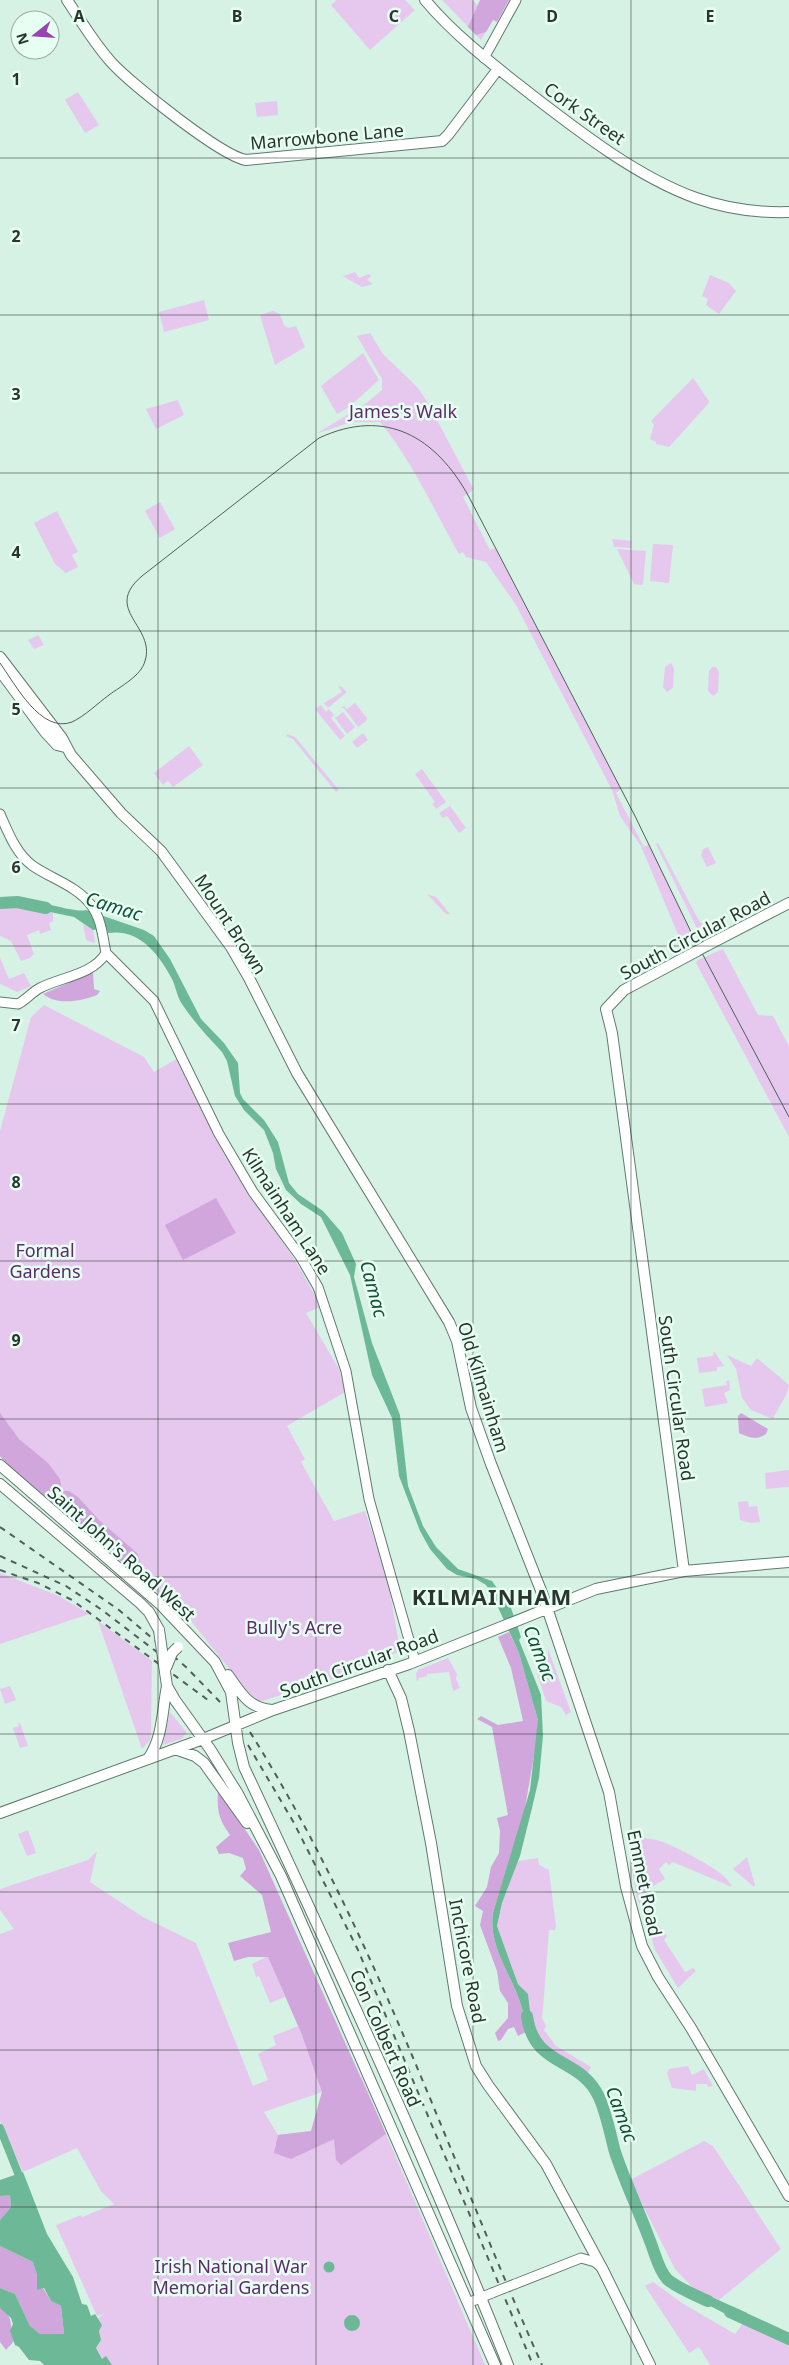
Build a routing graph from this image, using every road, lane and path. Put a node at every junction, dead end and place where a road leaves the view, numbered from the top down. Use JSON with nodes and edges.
{"nodes":[{"id":1,"x":67,"y":0,"type":"edge"},
{"id":2,"x":425,"y":0,"type":"edge"},
{"id":3,"x":516,"y":0,"type":"edge"},
{"id":4,"x":484,"y":58,"type":"junction"},
{"id":5,"x":498,"y":69,"type":"junction"},
{"id":6,"x":789,"y":212,"type":"edge"},
{"id":7,"x":0,"y":657,"type":"edge"},
{"id":8,"x":0,"y":671,"type":"edge"},
{"id":9,"x":65,"y":747,"type":"junction"},
{"id":10,"x":0,"y":814,"type":"edge"},
{"id":11,"x":789,"y":903,"type":"edge"},
{"id":12,"x":106,"y":953,"type":"junction"},
{"id":13,"x":0,"y":1002,"type":"edge"},
{"id":14,"x":304,"y":1085,"type":"joint"},
{"id":15,"x":0,"y":1465,"type":"edge"},
{"id":16,"x":0,"y":1484,"type":"edge"},
{"id":17,"x":789,"y":1562,"type":"edge"},
{"id":18,"x":684,"y":1570,"type":"junction"},
{"id":19,"x":547,"y":1607,"type":"junction"},
{"id":20,"x":205,"y":1651,"type":"junction"},
{"id":21,"x":415,"y":1661,"type":"junction"},
{"id":22,"x":215,"y":1662,"type":"junction"},
{"id":23,"x":388,"y":1670,"type":"junction"},
{"id":24,"x":165,"y":1672,"type":"junction"},
{"id":25,"x":167,"y":1686,"type":"junction"},
{"id":26,"x":273,"y":1710,"type":"junction"},
{"id":27,"x":235,"y":1725,"type":"junction"},
{"id":28,"x":203,"y":1739,"type":"junction"},
{"id":29,"x":175,"y":1749,"type":"junction"},
{"id":30,"x":148,"y":1759,"type":"junction"},
{"id":31,"x":0,"y":1812,"type":"edge"},
{"id":32,"x":281,"y":1876,"type":"junction"},
{"id":33,"x":789,"y":2196,"type":"edge"},
{"id":34,"x":586,"y":2239,"type":"junction"},
{"id":35,"x":580,"y":2258,"type":"junction"},
{"id":36,"x":602,"y":2268,"type":"junction"},
{"id":37,"x":481,"y":2298,"type":"junction"},
{"id":38,"x":468,"y":2303,"type":"junction"},
{"id":39,"x":495,"y":2365,"type":"edge"},
{"id":40,"x":508,"y":2365,"type":"edge"},
{"id":41,"x":650,"y":2365,"type":"edge"}],
"edges":[{"from":1,"to":5,"type":"main road","name":"Marrowbone Lane"},
{"from":2,"to":4,"type":"main road","name":"Cork Street"},
{"from":3,"to":4,"type":"street"},
{"from":4,"to":5,"type":"main road","name":"Cork Street"},
{"from":5,"to":6,"type":"main road","name":"Cork Street"},
{"from":7,"to":9,"type":"main road"},
{"from":8,"to":9,"type":"main road"},
{"from":9,"to":14,"type":"main road","name":"Mount Brown"},
{"from":10,"to":12,"type":"street"},
{"from":11,"to":18,"type":"main road","name":"South Circular Road","bridge":true},
{"from":12,"to":13,"type":"street"},
{"from":12,"to":21,"type":"street","name":"Kilmainham Lane"},
{"from":14,"to":19,"type":"main road","name":"Old Kilmainham"},
{"from":15,"to":20,"type":"main road","name":"Saint John's Road West"},
{"from":16,"to":24,"type":"main road","name":"Saint John's Road West","bridge":true},
{"from":17,"to":18,"type":"main road"},
{"from":18,"to":19,"type":"main road","name":"South Circular Road"},
{"from":19,"to":21,"type":"main road","name":"South Circular Road"},
{"from":19,"to":33,"type":"main road","name":"Emmet Road"},
{"from":20,"to":22,"type":"main road","name":"Saint John's Road West"},
{"from":20,"to":24,"type":"main road","bridge":true},
{"from":21,"to":23,"type":"main road","name":"South Circular Road"},
{"from":22,"to":26,"type":"main road","name":"South Circular Road"},
{"from":22,"to":27,"type":"main road","name":"Saint John's Road West"},
{"from":23,"to":26,"type":"main road","name":"South Circular Road"},
{"from":23,"to":34,"type":"main road","name":"Inchicore Road"},
{"from":24,"to":25,"type":"main road","name":"Saint John's Road West"},
{"from":25,"to":28,"type":"main road","name":"Saint John's Road West"},
{"from":25,"to":30,"type":"main road"},
{"from":26,"to":27,"type":"main road","name":"South Circular Road"},
{"from":27,"to":28,"type":"main road","name":"South Circular Road"},
{"from":27,"to":37,"type":"main road","name":"Con Colbert Road"},
{"from":28,"to":29,"type":"main road","name":"South Circular Road"},
{"from":28,"to":32,"type":"main road","name":"Con Colbert Road"},
{"from":29,"to":30,"type":"main road","name":"South Circular Road"},
{"from":29,"to":32,"type":"main road"},
{"from":30,"to":31,"type":"main road","name":"South Circular Road"},
{"from":32,"to":38,"type":"main road","name":"Con Colbert Road"},
{"from":34,"to":35,"type":"street"},
{"from":34,"to":36,"type":"main road","name":"Inchicore Road"},
{"from":35,"to":36,"type":"street"},
{"from":35,"to":37,"type":"street","bridge":true},
{"from":36,"to":41,"type":"main road","name":"Inchicore Road"},
{"from":37,"to":38,"type":"street"},
{"from":37,"to":40,"type":"main road","name":"Con Colbert Road"},
{"from":38,"to":39,"type":"main road","name":"Con Colbert Road"}]}
